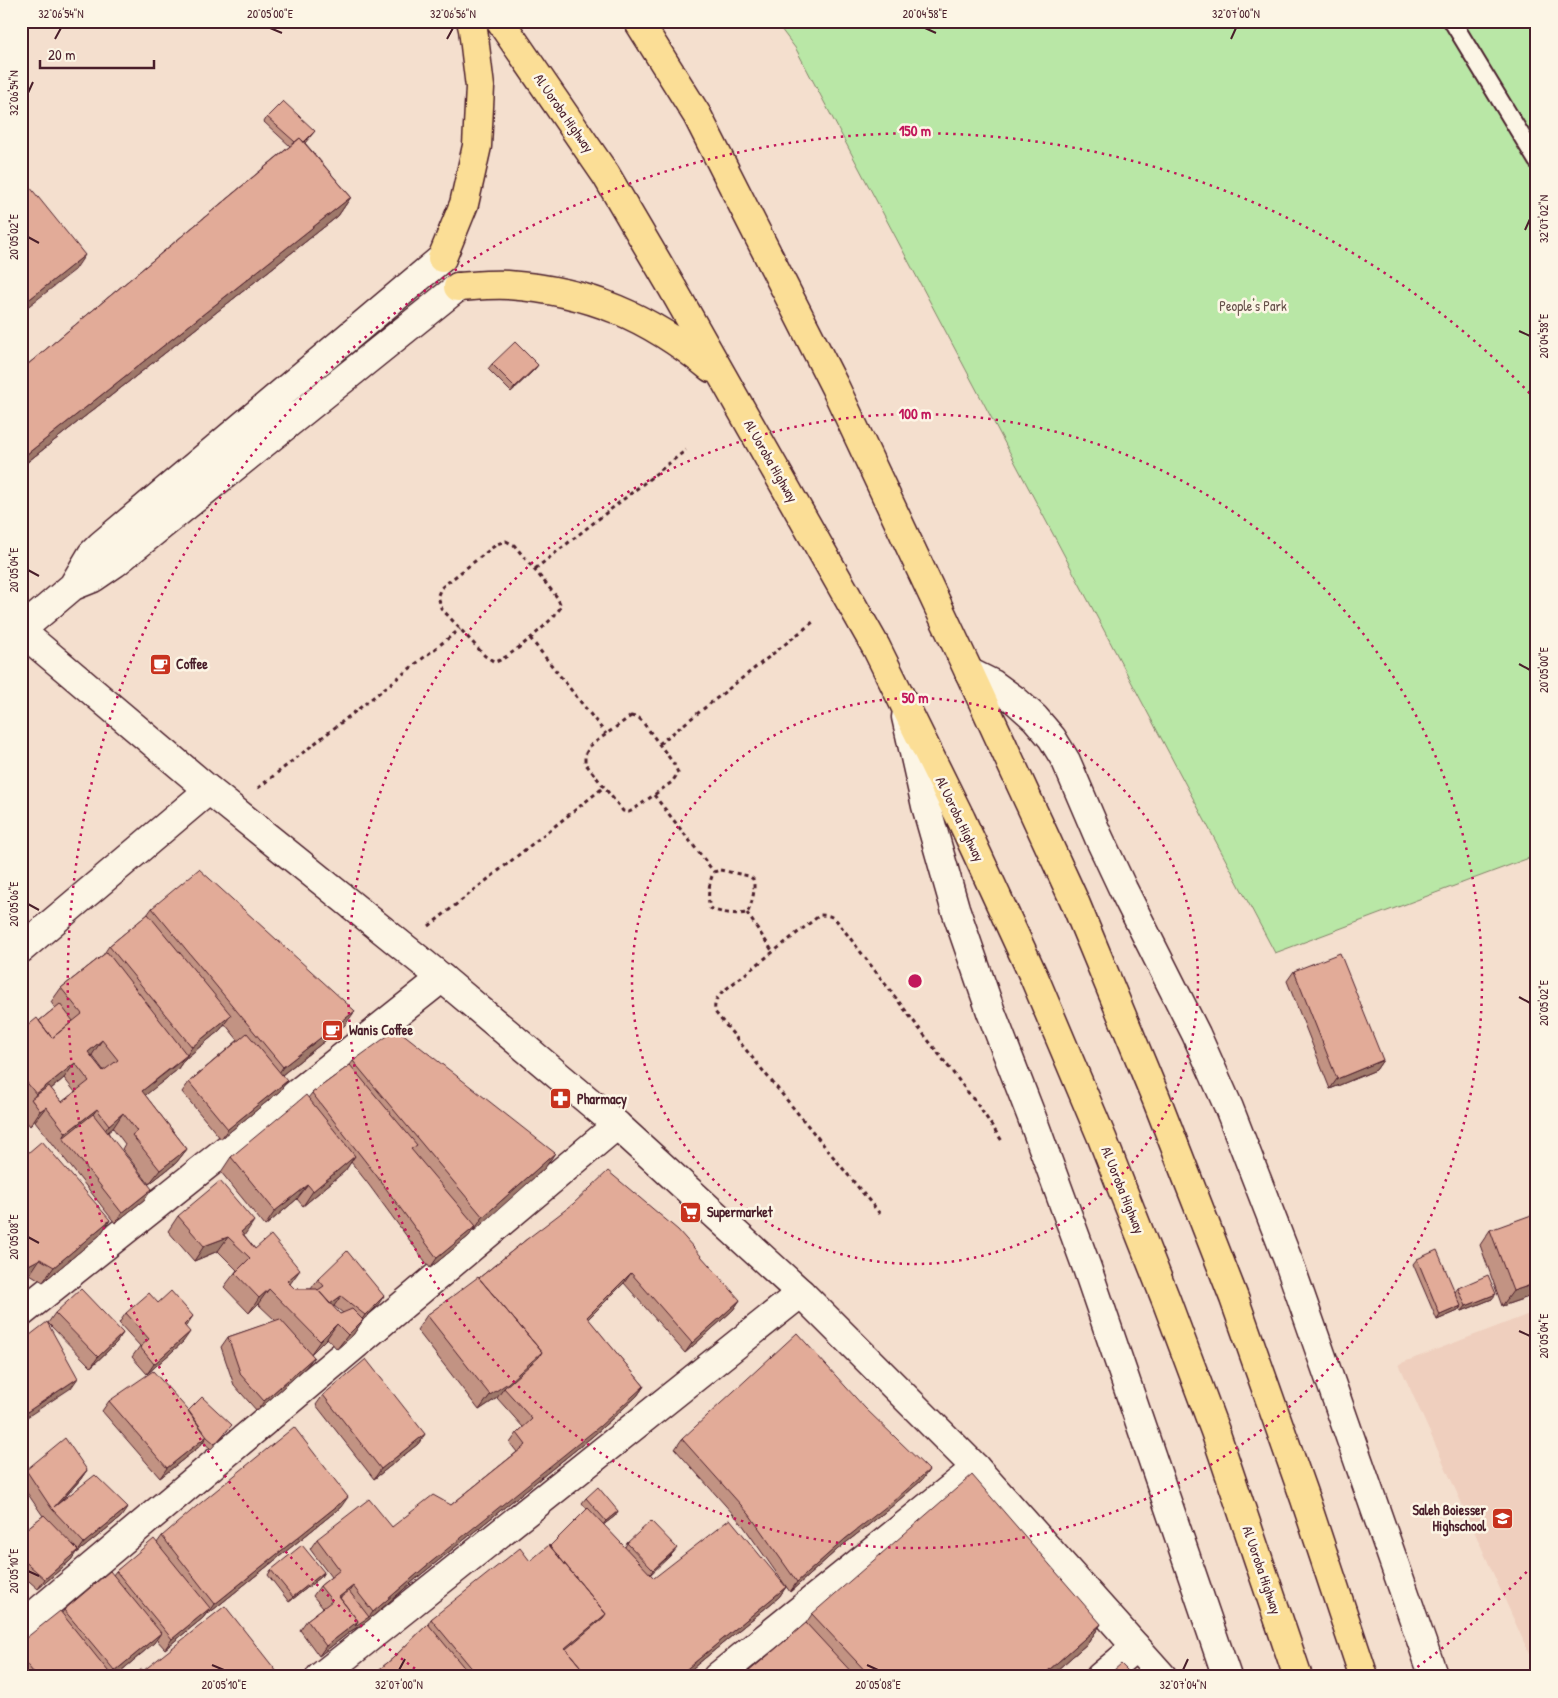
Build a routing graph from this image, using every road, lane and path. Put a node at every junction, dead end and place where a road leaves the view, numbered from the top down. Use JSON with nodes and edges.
{"nodes":[{"id":1,"x":471,"y":21,"type":"edge"},
{"id":2,"x":500,"y":21,"type":"edge"},
{"id":3,"x":638,"y":21,"type":"edge"},
{"id":4,"x":1452,"y":21,"type":"edge"},
{"id":5,"x":1537,"y":161,"type":"edge"},
{"id":6,"x":442,"y":258,"type":"joint"},
{"id":7,"x":458,"y":287,"type":"joint"},
{"id":8,"x":721,"y":376,"type":"junction"},
{"id":9,"x":686,"y":450,"type":"dead end"},
{"id":10,"x":534,"y":569,"type":"junction"},
{"id":11,"x":73,"y":586,"type":"junction"},
{"id":12,"x":813,"y":622,"type":"dead end"},
{"id":13,"x":460,"y":629,"type":"junction"},
{"id":14,"x":21,"y":631,"type":"edge"},
{"id":15,"x":530,"y":638,"type":"junction"},
{"id":16,"x":969,"y":672,"type":"junction"},
{"id":17,"x":904,"y":703,"type":"junction"},
{"id":18,"x":606,"y":734,"type":"junction"},
{"id":19,"x":659,"y":744,"type":"junction"},
{"id":20,"x":604,"y":787,"type":"junction"},
{"id":21,"x":209,"y":790,"type":"junction"},
{"id":22,"x":654,"y":795,"type":"junction"},
{"id":23,"x":233,"y":809,"type":"junction"},
{"id":24,"x":714,"y":872,"type":"junction"},
{"id":25,"x":747,"y":914,"type":"junction"},
{"id":26,"x":403,"y":946,"type":"junction"},
{"id":27,"x":21,"y":949,"type":"edge"},
{"id":28,"x":774,"y":952,"type":"junction"},
{"id":29,"x":442,"y":978,"type":"junction"},
{"id":30,"x":617,"y":1125,"type":"junction"},
{"id":31,"x":1005,"y":1147,"type":"dead end"},
{"id":32,"x":880,"y":1214,"type":"dead end"},
{"id":33,"x":801,"y":1293,"type":"junction"},
{"id":34,"x":21,"y":1313,"type":"edge"},
{"id":35,"x":976,"y":1468,"type":"junction"},
{"id":36,"x":21,"y":1626,"type":"edge"},
{"id":37,"x":1136,"y":1646,"type":"junction"},
{"id":38,"x":320,"y":1677,"type":"edge"},
{"id":39,"x":717,"y":1677,"type":"edge"},
{"id":40,"x":1100,"y":1677,"type":"edge"},
{"id":41,"x":1162,"y":1677,"type":"edge"},
{"id":42,"x":1227,"y":1677,"type":"edge"},
{"id":43,"x":1298,"y":1677,"type":"edge"},
{"id":44,"x":1364,"y":1677,"type":"edge"},
{"id":45,"x":1434,"y":1677,"type":"edge"}],
"edges":[{"from":1,"to":6,"type":"highway"},
{"from":2,"to":8,"type":"highway","name":"Al Uoroba Highway"},
{"from":3,"to":16,"type":"highway"},
{"from":4,"to":5,"type":"lane"},
{"from":6,"to":11,"type":"street"},
{"from":7,"to":8,"type":"highway"},
{"from":7,"to":11,"type":"street"},
{"from":8,"to":17,"type":"highway","name":"Al Uoroba Highway"},
{"from":9,"to":10,"type":"path"},
{"from":10,"to":13,"type":"path"},
{"from":10,"to":15,"type":"path"},
{"from":11,"to":14,"type":"street"},
{"from":12,"to":19,"type":"path"},
{"from":13,"to":15,"type":"path"},
{"from":13,"to":23,"type":"path"},
{"from":14,"to":21,"type":"street"},
{"from":15,"to":18,"type":"path"},
{"from":16,"to":44,"type":"highway"},
{"from":16,"to":45,"type":"street"},
{"from":17,"to":42,"type":"street"},
{"from":17,"to":43,"type":"highway","name":"Al Uoroba Highway"},
{"from":18,"to":19,"type":"path"},
{"from":18,"to":20,"type":"path"},
{"from":19,"to":22,"type":"path"},
{"from":20,"to":22,"type":"path"},
{"from":20,"to":26,"type":"path"},
{"from":21,"to":23,"type":"street"},
{"from":21,"to":27,"type":"street"},
{"from":22,"to":24,"type":"path"},
{"from":23,"to":26,"type":"street"},
{"from":24,"to":25,"type":"path"},
{"from":24,"to":25,"type":"path"},
{"from":25,"to":28,"type":"path"},
{"from":26,"to":29,"type":"street"},
{"from":28,"to":31,"type":"path"},
{"from":28,"to":32,"type":"path"},
{"from":29,"to":30,"type":"street"},
{"from":29,"to":34,"type":"street"},
{"from":30,"to":33,"type":"street"},
{"from":30,"to":36,"type":"street"},
{"from":33,"to":35,"type":"street"},
{"from":33,"to":38,"type":"street"},
{"from":35,"to":37,"type":"street"},
{"from":35,"to":39,"type":"street"},
{"from":37,"to":40,"type":"street"},
{"from":37,"to":41,"type":"street"}]}
